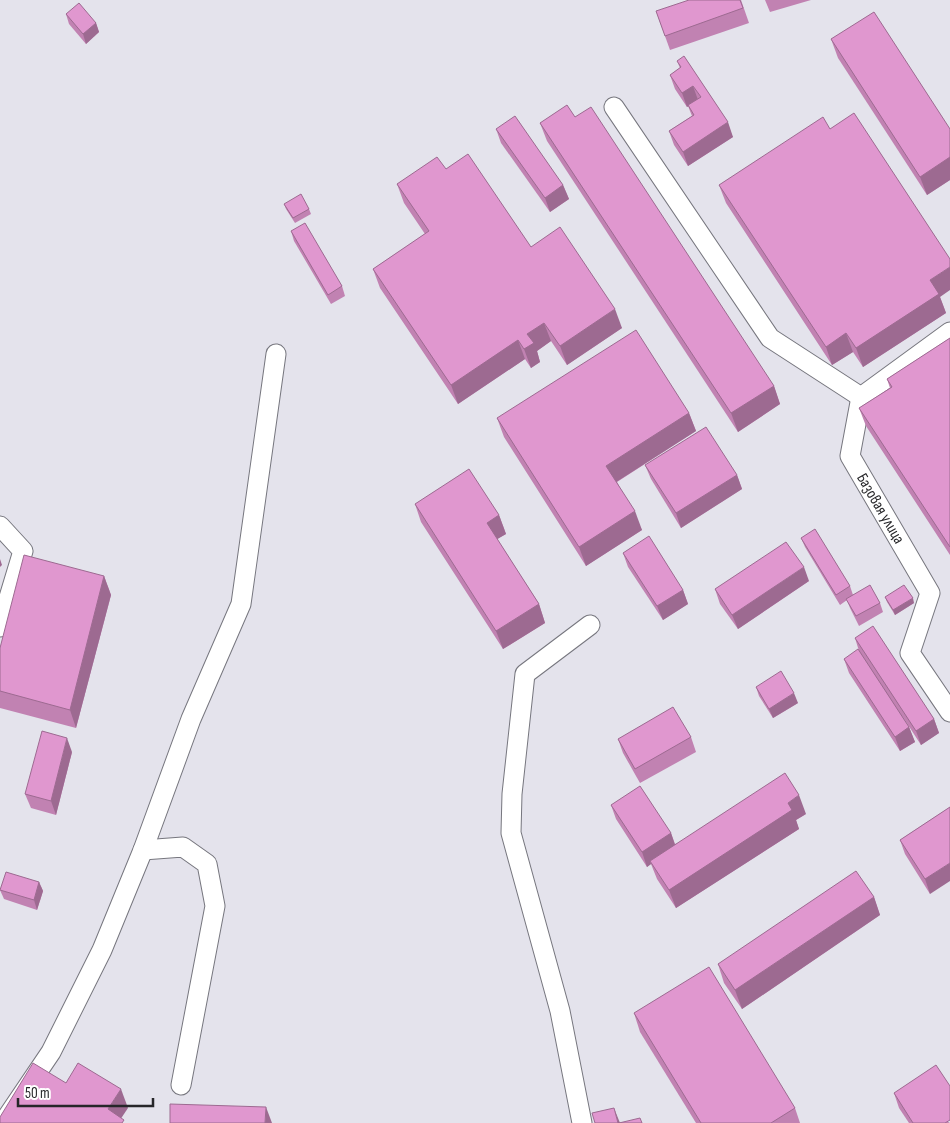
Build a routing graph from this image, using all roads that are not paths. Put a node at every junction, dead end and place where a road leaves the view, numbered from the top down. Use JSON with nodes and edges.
{"nodes":[{"id":1,"x":614,"y":107,"type":"dead end"},
{"id":2,"x":950,"y":332,"type":"edge"},
{"id":3,"x":276,"y":354,"type":"dead end"},
{"id":4,"x":861,"y":397,"type":"junction"},
{"id":5,"x":0,"y":526,"type":"edge"},
{"id":6,"x":590,"y":625,"type":"dead end"},
{"id":7,"x":0,"y":627,"type":"edge"},
{"id":8,"x":950,"y":712,"type":"edge"},
{"id":9,"x":143,"y":850,"type":"junction"},
{"id":10,"x":181,"y":1085,"type":"dead end"},
{"id":11,"x":3,"y":1123,"type":"edge"},
{"id":12,"x":582,"y":1123,"type":"edge"}],
"edges":[{"from":1,"to":4,"type":"street"},
{"from":2,"to":4,"type":"street"},
{"from":3,"to":9,"type":"street"},
{"from":4,"to":8,"type":"street","name":"Базовая улица"},
{"from":5,"to":7,"type":"street"},
{"from":6,"to":12,"type":"street"},
{"from":9,"to":10,"type":"street"},
{"from":9,"to":11,"type":"street"}]}
